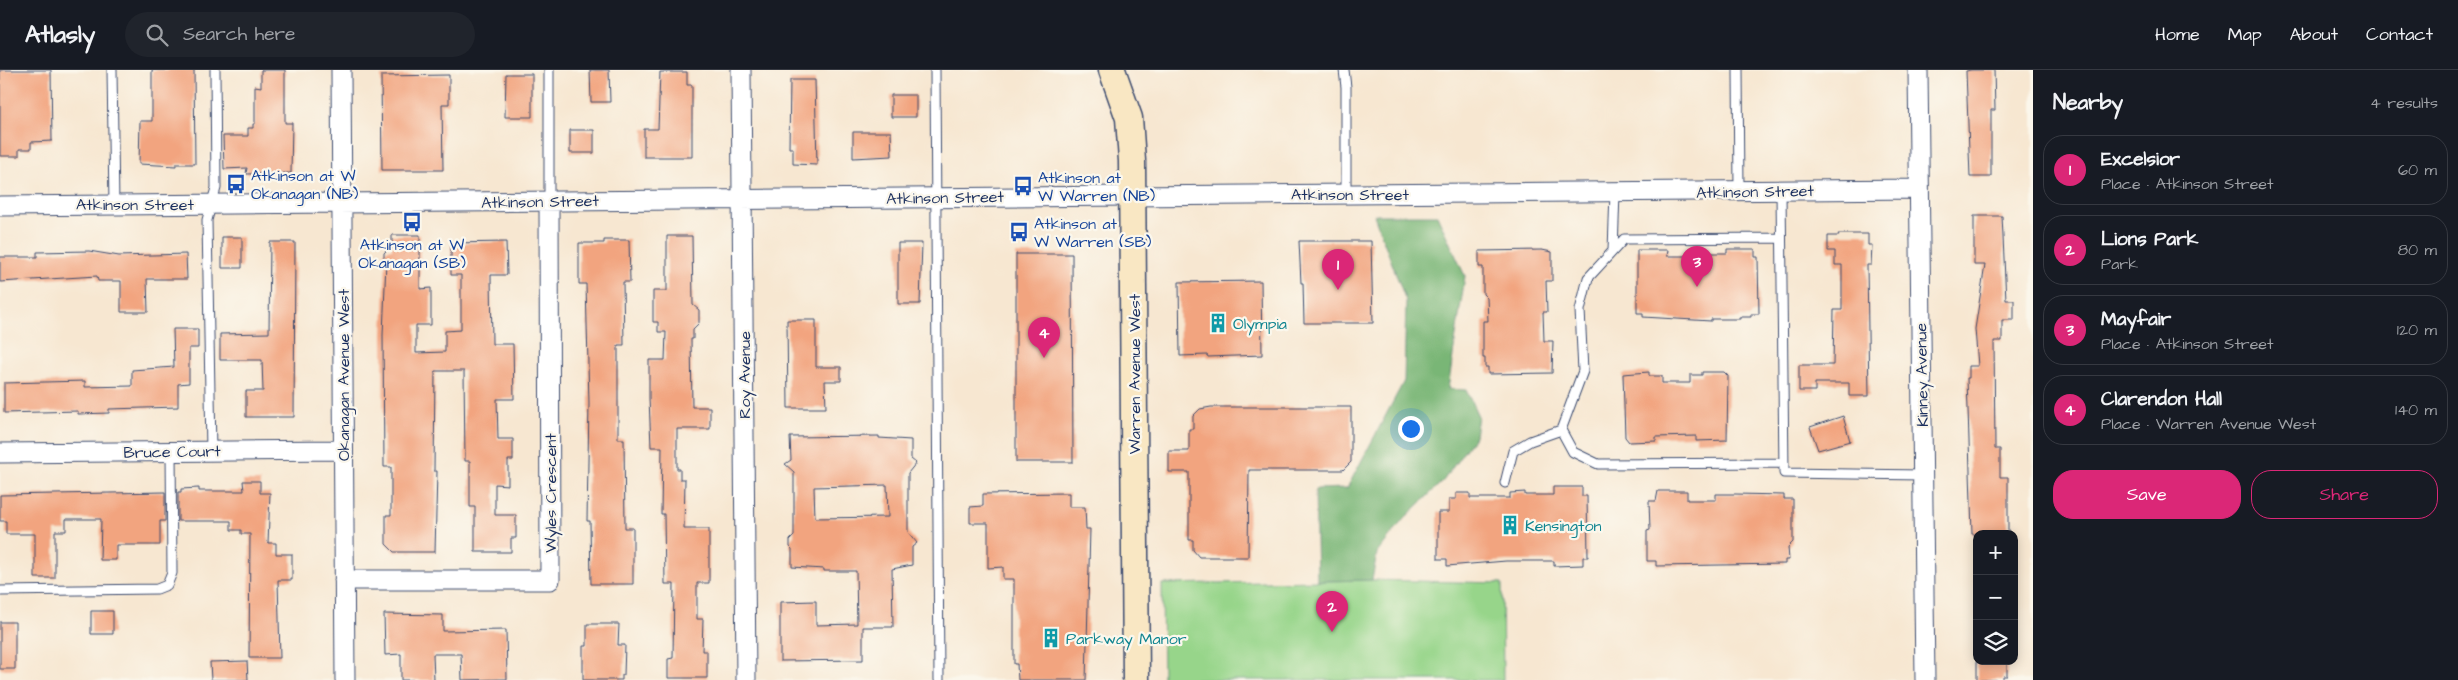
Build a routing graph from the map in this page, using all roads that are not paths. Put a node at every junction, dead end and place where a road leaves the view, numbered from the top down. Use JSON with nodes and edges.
{"nodes":[{"id":1,"x":112,"y":70,"type":"edge"},
{"id":2,"x":215,"y":70,"type":"edge"},
{"id":3,"x":341,"y":70,"type":"edge"},
{"id":4,"x":549,"y":70,"type":"edge"},
{"id":5,"x":741,"y":70,"type":"edge"},
{"id":6,"x":935,"y":70,"type":"edge"},
{"id":7,"x":1112,"y":70,"type":"edge"},
{"id":8,"x":1344,"y":70,"type":"edge"},
{"id":9,"x":1738,"y":70,"type":"edge"},
{"id":10,"x":1918,"y":70,"type":"edge"},
{"id":11,"x":1919,"y":189,"type":"junction"},
{"id":12,"x":1739,"y":191,"type":"junction"},
{"id":13,"x":1781,"y":191,"type":"junction"},
{"id":14,"x":1615,"y":192,"type":"junction"},
{"id":15,"x":1346,"y":194,"type":"junction"},
{"id":16,"x":1133,"y":196,"type":"junction"},
{"id":17,"x":935,"y":197,"type":"junction"},
{"id":18,"x":742,"y":199,"type":"junction"},
{"id":19,"x":549,"y":201,"type":"junction"},
{"id":20,"x":341,"y":203,"type":"junction"},
{"id":21,"x":211,"y":204,"type":"junction"},
{"id":22,"x":114,"y":205,"type":"junction"},
{"id":23,"x":0,"y":206,"type":"edge"},
{"id":24,"x":1780,"y":238,"type":"junction"},
{"id":25,"x":1613,"y":251,"type":"junction"},
{"id":26,"x":1561,"y":430,"type":"junction"},
{"id":27,"x":343,"y":450,"type":"junction"},
{"id":28,"x":211,"y":451,"type":"junction"},
{"id":29,"x":171,"y":452,"type":"junction"},
{"id":30,"x":0,"y":453,"type":"edge"},
{"id":31,"x":1784,"y":463,"type":"junction"},
{"id":32,"x":1922,"y":475,"type":"junction"},
{"id":33,"x":1505,"y":483,"type":"dead end"},
{"id":34,"x":344,"y":580,"type":"junction"},
{"id":35,"x":0,"y":591,"type":"edge"},
{"id":36,"x":345,"y":680,"type":"edge"},
{"id":37,"x":746,"y":680,"type":"edge"},
{"id":38,"x":939,"y":680,"type":"edge"},
{"id":39,"x":1136,"y":680,"type":"edge"},
{"id":40,"x":1925,"y":680,"type":"edge"}],
"edges":[{"from":1,"to":22,"type":"lane"},
{"from":2,"to":21,"type":"lane"},
{"from":3,"to":20,"type":"street","name":"Okanagan Avenue West"},
{"from":4,"to":19,"type":"lane"},
{"from":5,"to":18,"type":"street","name":"Roy Avenue"},
{"from":6,"to":17,"type":"lane"},
{"from":7,"to":16,"type":"street","name":"Warren Avenue West"},
{"from":8,"to":15,"type":"lane"},
{"from":9,"to":12,"type":"lane"},
{"from":10,"to":11,"type":"street","name":"Kinney Avenue"},
{"from":11,"to":13,"type":"street","name":"Atkinson Street"},
{"from":11,"to":32,"type":"street","name":"Kinney Avenue"},
{"from":12,"to":13,"type":"street","name":"Atkinson Street"},
{"from":12,"to":14,"type":"street","name":"Atkinson Street"},
{"from":13,"to":24,"type":"lane"},
{"from":14,"to":15,"type":"street","name":"Atkinson Street"},
{"from":14,"to":25,"type":"lane"},
{"from":15,"to":16,"type":"street","name":"Atkinson Street"},
{"from":16,"to":17,"type":"street","name":"Atkinson Street"},
{"from":16,"to":39,"type":"street","name":"Warren Avenue West"},
{"from":17,"to":18,"type":"street","name":"Atkinson Street"},
{"from":17,"to":38,"type":"lane"},
{"from":18,"to":19,"type":"street","name":"Atkinson Street"},
{"from":18,"to":37,"type":"street","name":"Roy Avenue"},
{"from":19,"to":20,"type":"street","name":"Atkinson Street"},
{"from":19,"to":34,"type":"street","name":"Wyles Crescent"},
{"from":20,"to":21,"type":"street","name":"Atkinson Street"},
{"from":20,"to":27,"type":"street","name":"Okanagan Avenue West"},
{"from":21,"to":22,"type":"street","name":"Atkinson Street"},
{"from":21,"to":28,"type":"lane"},
{"from":22,"to":23,"type":"street","name":"Atkinson Street"},
{"from":24,"to":25,"type":"lane"},
{"from":24,"to":31,"type":"lane"},
{"from":25,"to":26,"type":"lane"},
{"from":26,"to":31,"type":"lane"},
{"from":26,"to":33,"type":"lane"},
{"from":27,"to":28,"type":"street","name":"Bruce Court"},
{"from":27,"to":34,"type":"street","name":"Okanagan Avenue West"},
{"from":28,"to":29,"type":"street","name":"Bruce Court"},
{"from":29,"to":30,"type":"street","name":"Bruce Court"},
{"from":29,"to":35,"type":"lane"},
{"from":31,"to":32,"type":"lane"},
{"from":32,"to":40,"type":"street","name":"Kinney Avenue"},
{"from":34,"to":36,"type":"street","name":"Okanagan Avenue West"}]}
